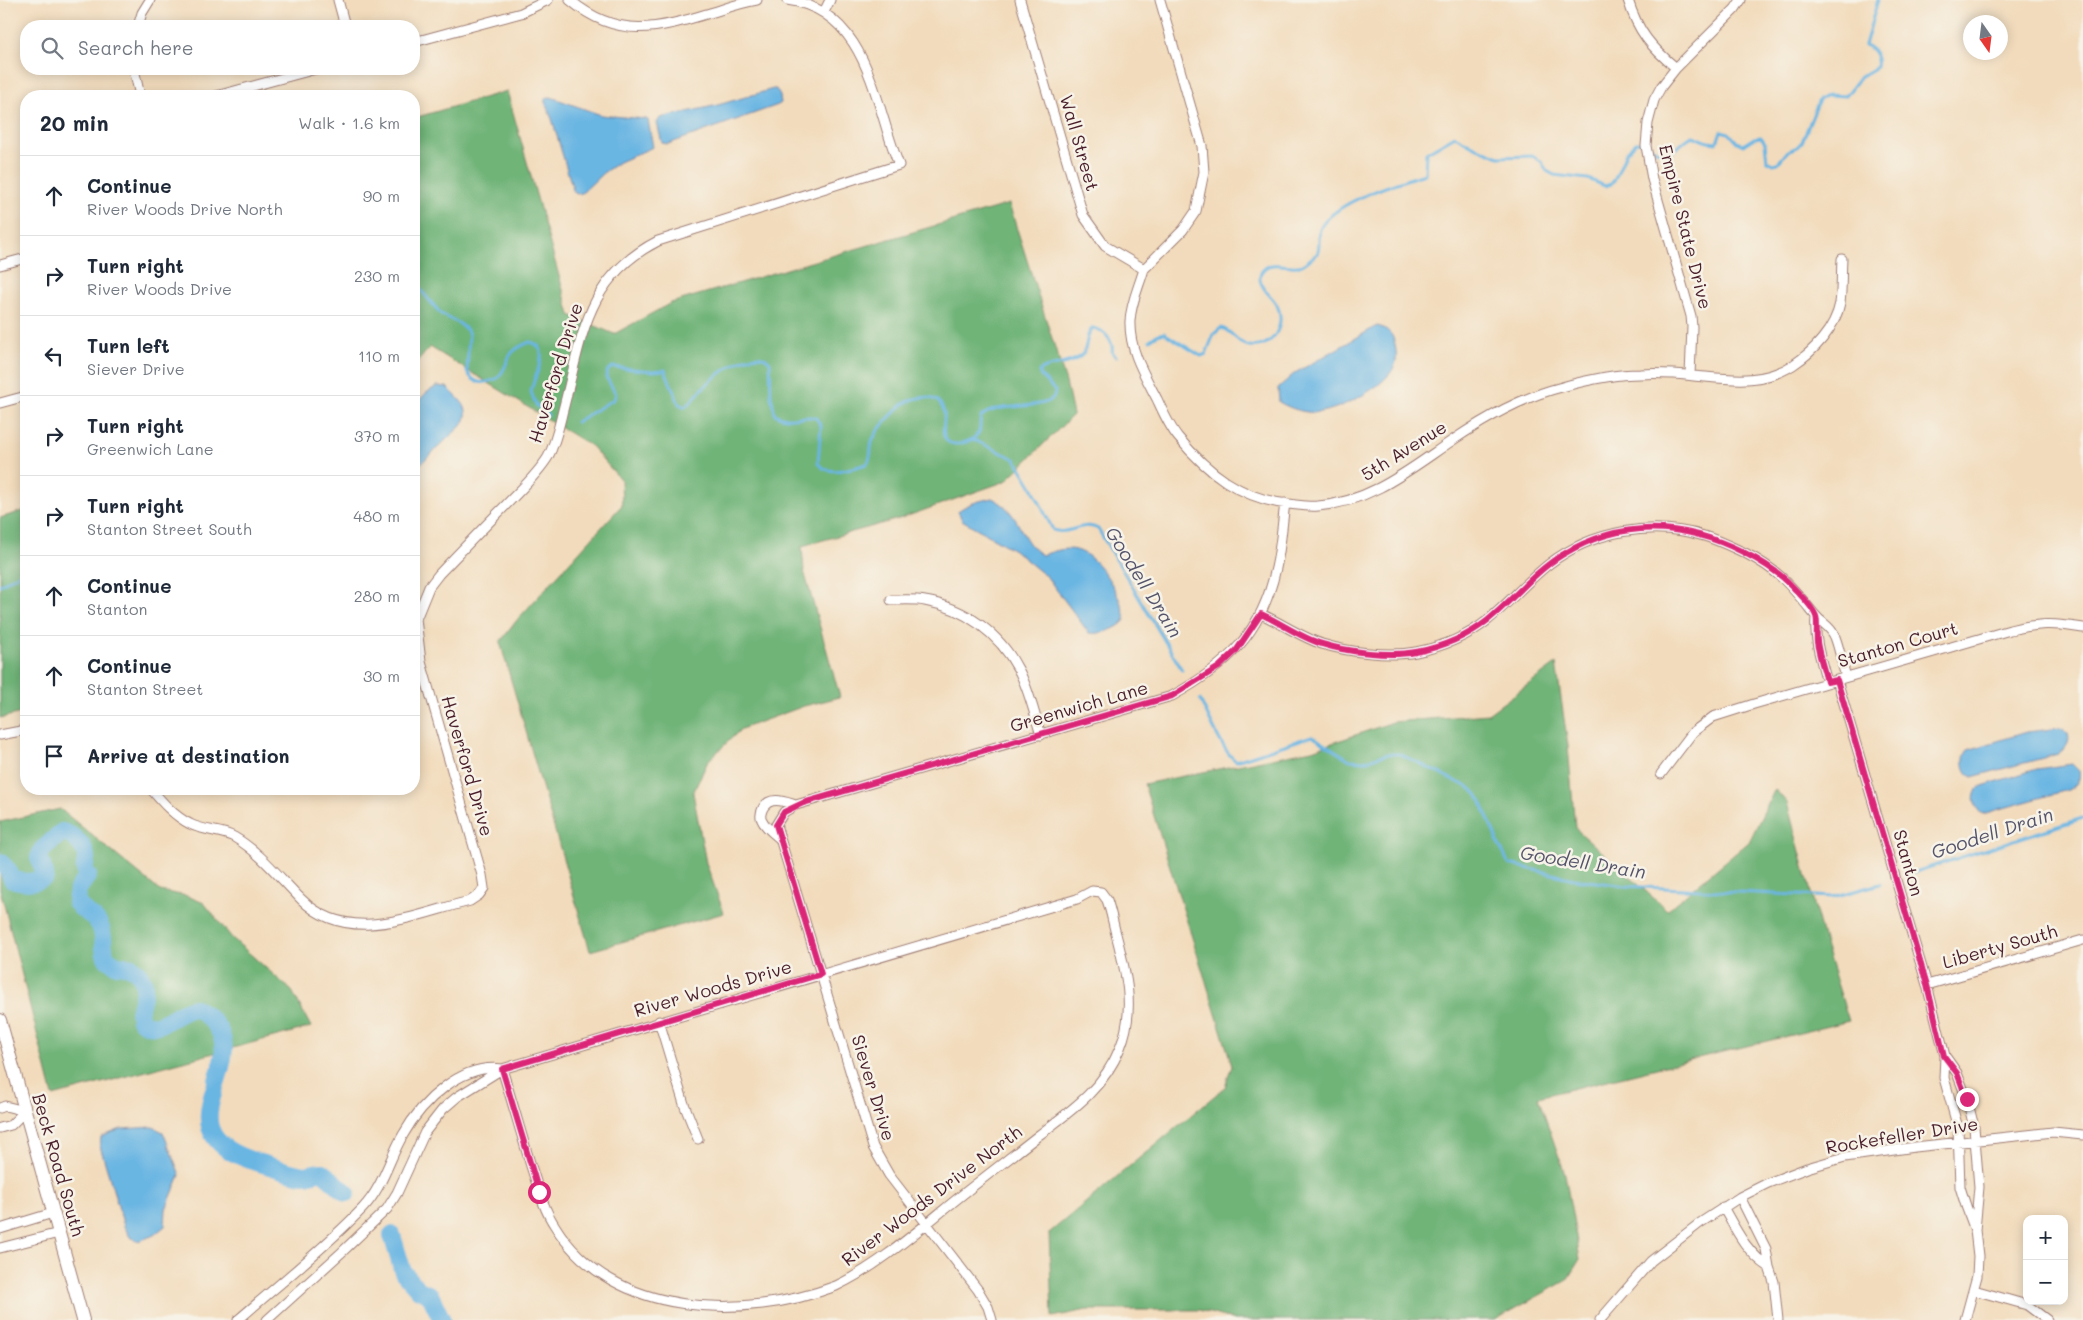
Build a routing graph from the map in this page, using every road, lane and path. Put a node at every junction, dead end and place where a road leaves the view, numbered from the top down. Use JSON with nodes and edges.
{"nodes":[{"id":1,"x":150,"y":0,"type":"edge"},
{"id":2,"x":338,"y":0,"type":"edge"},
{"id":3,"x":548,"y":0,"type":"edge"},
{"id":4,"x":570,"y":0,"type":"edge"},
{"id":5,"x":757,"y":0,"type":"edge"},
{"id":6,"x":788,"y":0,"type":"edge"},
{"id":7,"x":830,"y":0,"type":"edge"},
{"id":8,"x":1020,"y":0,"type":"edge"},
{"id":9,"x":1160,"y":0,"type":"edge"},
{"id":10,"x":1628,"y":0,"type":"edge"},
{"id":11,"x":1741,"y":0,"type":"edge"},
{"id":12,"x":824,"y":12,"type":"junction"},
{"id":13,"x":140,"y":20,"type":"edge"},
{"id":14,"x":343,"y":20,"type":"edge"},
{"id":15,"x":420,"y":40,"type":"edge"},
{"id":16,"x":1676,"y":68,"type":"junction"},
{"id":17,"x":135,"y":75,"type":"edge"},
{"id":18,"x":294,"y":75,"type":"edge"},
{"id":19,"x":139,"y":90,"type":"edge"},
{"id":20,"x":238,"y":90,"type":"edge"},
{"id":21,"x":1842,"y":259,"type":"dead end"},
{"id":22,"x":20,"y":260,"type":"edge"},
{"id":23,"x":0,"y":265,"type":"edge"},
{"id":24,"x":1144,"y":269,"type":"junction"},
{"id":25,"x":1690,"y":375,"type":"junction"},
{"id":26,"x":20,"y":398,"type":"edge"},
{"id":27,"x":0,"y":403,"type":"edge"},
{"id":28,"x":1285,"y":504,"type":"junction"},
{"id":29,"x":891,"y":600,"type":"dead end"},
{"id":30,"x":420,"y":608,"type":"edge"},
{"id":31,"x":1261,"y":614,"type":"junction"},
{"id":32,"x":1816,"y":617,"type":"junction"},
{"id":33,"x":2083,"y":628,"type":"edge"},
{"id":34,"x":420,"y":655,"type":"edge"},
{"id":35,"x":1842,"y":678,"type":"junction"},
{"id":36,"x":1827,"y":682,"type":"junction"},
{"id":37,"x":20,"y":731,"type":"edge"},
{"id":38,"x":0,"y":735,"type":"edge"},
{"id":39,"x":1041,"y":735,"type":"junction"},
{"id":40,"x":1661,"y":774,"type":"dead end"},
{"id":41,"x":156,"y":795,"type":"edge"},
{"id":42,"x":796,"y":805,"type":"junction"},
{"id":43,"x":763,"y":808,"type":"joint"},
{"id":44,"x":778,"y":820,"type":"joint"},
{"id":45,"x":780,"y":838,"type":"junction"},
{"id":46,"x":1104,"y":895,"type":"joint"},
{"id":47,"x":2083,"y":940,"type":"edge"},
{"id":48,"x":821,"y":974,"type":"junction"},
{"id":49,"x":1927,"y":985,"type":"junction"},
{"id":50,"x":0,"y":1020,"type":"edge"},
{"id":51,"x":659,"y":1022,"type":"junction"},
{"id":52,"x":1944,"y":1056,"type":"junction"},
{"id":53,"x":502,"y":1069,"type":"junction"},
{"id":54,"x":0,"y":1108,"type":"edge"},
{"id":55,"x":25,"y":1111,"type":"junction"},
{"id":56,"x":0,"y":1128,"type":"edge"},
{"id":57,"x":2083,"y":1135,"type":"edge"},
{"id":58,"x":698,"y":1139,"type":"dead end"},
{"id":59,"x":1976,"y":1141,"type":"junction"},
{"id":60,"x":1958,"y":1143,"type":"junction"},
{"id":61,"x":1740,"y":1198,"type":"junction"},
{"id":62,"x":1723,"y":1207,"type":"junction"},
{"id":63,"x":53,"y":1213,"type":"junction"},
{"id":64,"x":927,"y":1223,"type":"junction"},
{"id":65,"x":0,"y":1229,"type":"edge"},
{"id":66,"x":1975,"y":1230,"type":"junction"},
{"id":67,"x":59,"y":1233,"type":"junction"},
{"id":68,"x":0,"y":1248,"type":"edge"},
{"id":69,"x":1768,"y":1268,"type":"junction"},
{"id":70,"x":1974,"y":1290,"type":"junction"},
{"id":71,"x":84,"y":1320,"type":"edge"},
{"id":72,"x":238,"y":1320,"type":"edge"},
{"id":73,"x":267,"y":1320,"type":"edge"},
{"id":74,"x":992,"y":1320,"type":"edge"},
{"id":75,"x":1600,"y":1320,"type":"edge"},
{"id":76,"x":1778,"y":1320,"type":"edge"},
{"id":77,"x":1965,"y":1320,"type":"edge"},
{"id":78,"x":2047,"y":1320,"type":"edge"}],
"edges":[{"from":1,"to":13,"type":"street"},
{"from":2,"to":14,"type":"street"},
{"from":3,"to":15,"type":"street"},
{"from":4,"to":5,"type":"street"},
{"from":6,"to":12,"type":"street"},
{"from":7,"to":12,"type":"street"},
{"from":8,"to":24,"type":"street","name":"Wall Street"},
{"from":9,"to":24,"type":"street"},
{"from":10,"to":16,"type":"street"},
{"from":11,"to":16,"type":"street","name":"Empire State Drive"},
{"from":12,"to":30,"type":"street","name":"Haverford Drive"},
{"from":16,"to":25,"type":"street","name":"Empire State Drive"},
{"from":17,"to":19,"type":"street"},
{"from":18,"to":20,"type":"street"},
{"from":21,"to":25,"type":"street","name":"5th Avenue"},
{"from":22,"to":23,"type":"street"},
{"from":24,"to":28,"type":"street","name":"5th Avenue"},
{"from":25,"to":28,"type":"street","name":"5th Avenue"},
{"from":26,"to":27,"type":"street"},
{"from":28,"to":31,"type":"street","name":"Greenwich Lane"},
{"from":29,"to":39,"type":"street"},
{"from":31,"to":32,"type":"street","name":"Stanton"},
{"from":31,"to":39,"type":"street","name":"Greenwich Lane"},
{"from":32,"to":35,"type":"street","name":"Stanton"},
{"from":32,"to":36,"type":"street"},
{"from":33,"to":35,"type":"street","name":"Stanton Court"},
{"from":34,"to":41,"type":"street","name":"Haverford Drive"},
{"from":35,"to":36,"type":"street","name":"Stanton Court"},
{"from":35,"to":49,"type":"street","name":"Stanton"},
{"from":36,"to":40,"type":"street","name":"Stanton Court"},
{"from":37,"to":38,"type":"street"},
{"from":39,"to":42,"type":"street","name":"Greenwich Lane"},
{"from":42,"to":43,"type":"street","name":"Greenwich Lane"},
{"from":42,"to":44,"type":"street","name":"Greenwich Lane"},
{"from":43,"to":45,"type":"street","name":"Siever Drive"},
{"from":44,"to":45,"type":"street","name":"Siever Drive"},
{"from":45,"to":48,"type":"street","name":"Siever Drive"},
{"from":46,"to":48,"type":"street","name":"River Woods Drive"},
{"from":46,"to":64,"type":"street","name":"River Woods Drive North"},
{"from":47,"to":49,"type":"street","name":"Liberty South"},
{"from":48,"to":51,"type":"street","name":"River Woods Drive"},
{"from":48,"to":64,"type":"street","name":"Siever Drive"},
{"from":49,"to":52,"type":"street","name":"Stanton"},
{"from":50,"to":55,"type":"main road","name":"Beck Road South"},
{"from":51,"to":53,"type":"street","name":"River Woods Drive"},
{"from":51,"to":58,"type":"street"},
{"from":52,"to":59,"type":"street"},
{"from":52,"to":60,"type":"street"},
{"from":53,"to":64,"type":"street","name":"River Woods Drive North"},
{"from":53,"to":72,"type":"street","name":"River Woods Drive"},
{"from":53,"to":73,"type":"street","name":"River Woods Drive"},
{"from":54,"to":55,"type":"street"},
{"from":55,"to":56,"type":"street"},
{"from":55,"to":63,"type":"main road","name":"Beck Road South"},
{"from":57,"to":59,"type":"street","name":"Rockefeller Drive"},
{"from":59,"to":60,"type":"street","name":"Rockefeller Drive"},
{"from":59,"to":66,"type":"street"},
{"from":60,"to":61,"type":"street","name":"Rockefeller Drive"},
{"from":60,"to":66,"type":"street"},
{"from":61,"to":62,"type":"street","name":"Rockefeller Drive"},
{"from":61,"to":69,"type":"street"},
{"from":62,"to":69,"type":"street"},
{"from":62,"to":75,"type":"street","name":"Rockefeller Drive"},
{"from":63,"to":65,"type":"street"},
{"from":63,"to":67,"type":"main road","name":"Beck Road South"},
{"from":64,"to":74,"type":"street","name":"Siever Drive"},
{"from":66,"to":70,"type":"street"},
{"from":67,"to":68,"type":"street"},
{"from":67,"to":71,"type":"main road","name":"Beck Road South"},
{"from":69,"to":76,"type":"street"},
{"from":70,"to":77,"type":"street"},
{"from":70,"to":78,"type":"street"}]}
